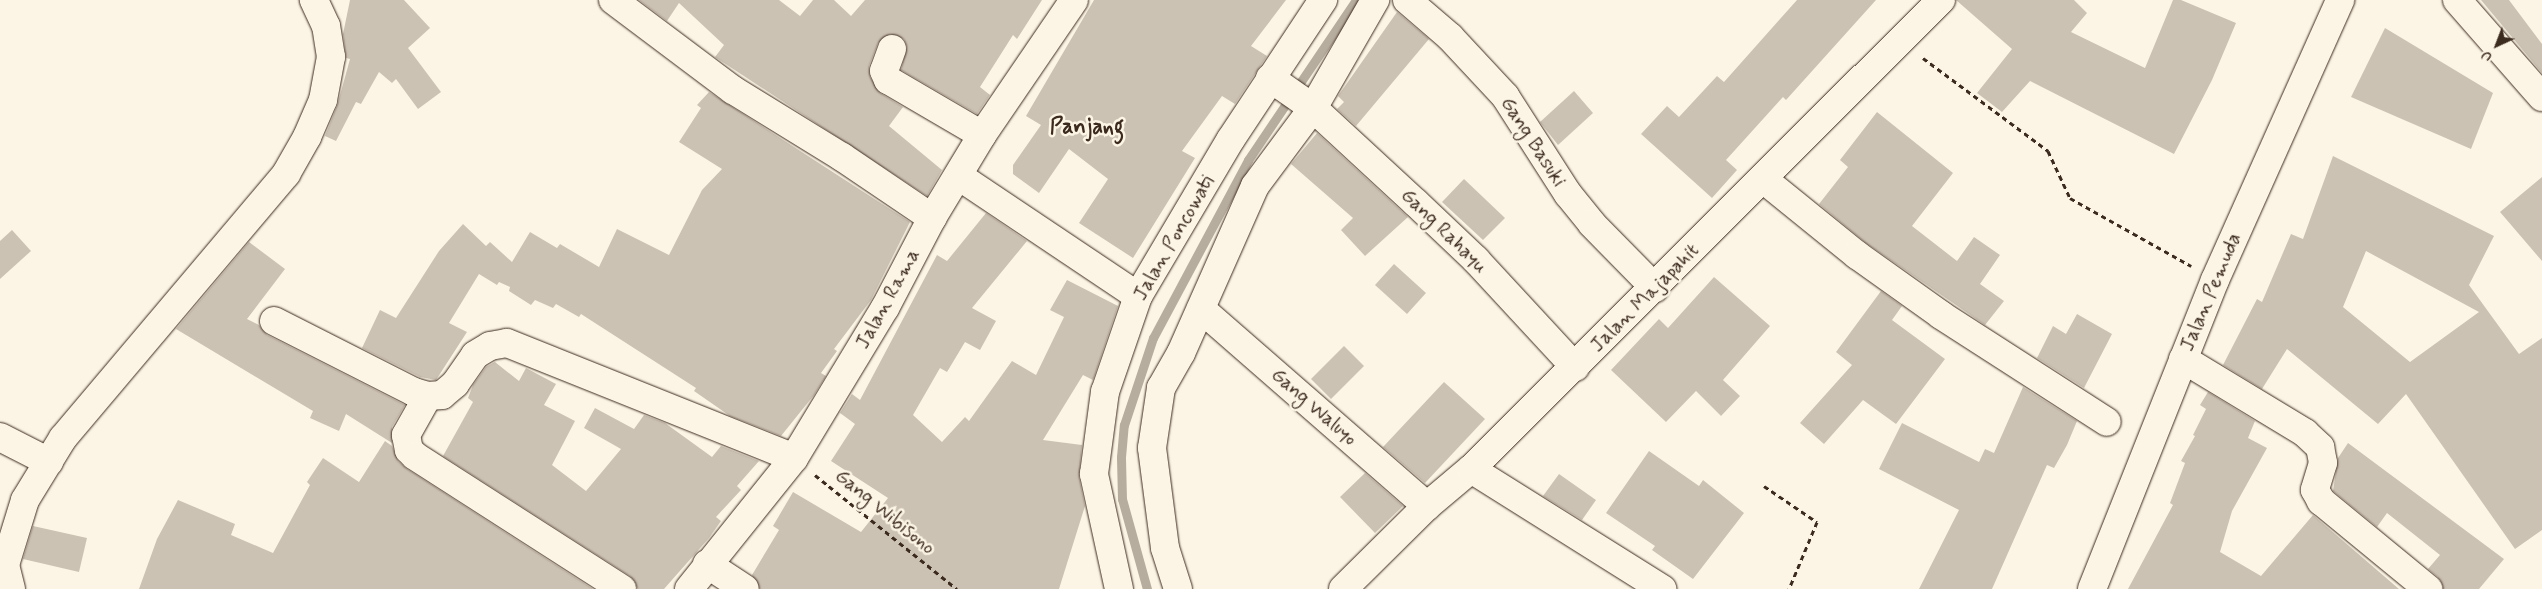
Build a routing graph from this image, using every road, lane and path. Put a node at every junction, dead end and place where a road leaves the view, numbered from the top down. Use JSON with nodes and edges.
{"nodes":[{"id":1,"x":314,"y":0,"type":"edge"},
{"id":2,"x":613,"y":0,"type":"edge"},
{"id":3,"x":1074,"y":0,"type":"edge"},
{"id":4,"x":1323,"y":0,"type":"edge"},
{"id":5,"x":1375,"y":0,"type":"edge"},
{"id":6,"x":1407,"y":0,"type":"edge"},
{"id":7,"x":1941,"y":0,"type":"edge"},
{"id":8,"x":2340,"y":0,"type":"edge"},
{"id":9,"x":2457,"y":0,"type":"edge"},
{"id":10,"x":1900,"y":42,"type":"junction"},
{"id":11,"x":892,"y":50,"type":"dead end"},
{"id":12,"x":1275,"y":82,"type":"junction"},
{"id":13,"x":2542,"y":97,"type":"edge"},
{"id":14,"x":1309,"y":106,"type":"junction"},
{"id":15,"x":982,"y":135,"type":"junction"},
{"id":16,"x":960,"y":176,"type":"junction"},
{"id":17,"x":1763,"y":179,"type":"junction"},
{"id":18,"x":932,"y":218,"type":"junction"},
{"id":19,"x":2215,"y":280,"type":"junction"},
{"id":20,"x":1655,"y":288,"type":"junction"},
{"id":21,"x":1138,"y":296,"type":"junction"},
{"id":22,"x":1201,"y":309,"type":"junction"},
{"id":23,"x":274,"y":322,"type":"dead end"},
{"id":24,"x":2183,"y":359,"type":"junction"},
{"id":25,"x":1575,"y":367,"type":"junction"},
{"id":26,"x":428,"y":396,"type":"junction"},
{"id":27,"x":2108,"y":422,"type":"dead end"},
{"id":28,"x":0,"y":437,"type":"edge"},
{"id":29,"x":794,"y":458,"type":"junction"},
{"id":30,"x":49,"y":462,"type":"junction"},
{"id":31,"x":1472,"y":469,"type":"junction"},
{"id":32,"x":1764,"y":486,"type":"dead end"},
{"id":33,"x":1427,"y":506,"type":"junction"},
{"id":34,"x":707,"y":564,"type":"junction"},
{"id":35,"x":11,"y":589,"type":"edge"},
{"id":36,"x":622,"y":589,"type":"edge"},
{"id":37,"x":689,"y":589,"type":"edge"},
{"id":38,"x":745,"y":589,"type":"edge"},
{"id":39,"x":957,"y":589,"type":"edge"},
{"id":40,"x":1119,"y":589,"type":"edge"},
{"id":41,"x":1178,"y":589,"type":"edge"},
{"id":42,"x":1343,"y":589,"type":"edge"},
{"id":43,"x":1662,"y":589,"type":"edge"},
{"id":44,"x":1789,"y":589,"type":"edge"},
{"id":45,"x":2092,"y":589,"type":"edge"},
{"id":46,"x":2428,"y":589,"type":"edge"}],
"edges":[{"from":1,"to":30,"type":"street"},
{"from":2,"to":18,"type":"street"},
{"from":3,"to":15,"type":"street","name":"Jalan Rama"},
{"from":4,"to":12,"type":"street","name":"Jalan Poncowati"},
{"from":5,"to":14,"type":"street"},
{"from":6,"to":20,"type":"street","name":"Gang Basuki"},
{"from":7,"to":10,"type":"street","name":"Jalan Majapahit"},
{"from":8,"to":19,"type":"street","name":"Jalan Pemuda"},
{"from":9,"to":13,"type":"street"},
{"from":10,"to":17,"type":"street","name":"Jalan Majapahit"},
{"from":10,"to":19,"type":"path"},
{"from":11,"to":15,"type":"street"},
{"from":12,"to":14,"type":"street","name":"Gang Rahayu"},
{"from":12,"to":21,"type":"street","name":"Jalan Poncowati"},
{"from":14,"to":22,"type":"street"},
{"from":14,"to":25,"type":"street","name":"Gang Rahayu"},
{"from":15,"to":16,"type":"street","name":"Jalan Rama"},
{"from":16,"to":18,"type":"street","name":"Jalan Rama"},
{"from":16,"to":21,"type":"street"},
{"from":17,"to":20,"type":"street","name":"Jalan Majapahit"},
{"from":17,"to":27,"type":"street"},
{"from":18,"to":29,"type":"street","name":"Jalan Rama"},
{"from":19,"to":24,"type":"street","name":"Jalan Pemuda"},
{"from":20,"to":25,"type":"street","name":"Jalan Majapahit"},
{"from":21,"to":40,"type":"street","name":"Jalan Poncowati"},
{"from":22,"to":33,"type":"street","name":"Gang Waluyo"},
{"from":22,"to":41,"type":"street"},
{"from":23,"to":26,"type":"street"},
{"from":24,"to":45,"type":"street","name":"Jalan Pemuda"},
{"from":24,"to":46,"type":"street"},
{"from":25,"to":31,"type":"street","name":"Jalan Majapahit"},
{"from":26,"to":29,"type":"street"},
{"from":26,"to":36,"type":"street"},
{"from":28,"to":30,"type":"street"},
{"from":29,"to":34,"type":"street","name":"Jalan Rama"},
{"from":29,"to":39,"type":"path","name":"Gang Wibisono"},
{"from":30,"to":35,"type":"street"},
{"from":31,"to":33,"type":"street","name":"Jalan Majapahit"},
{"from":31,"to":43,"type":"street"},
{"from":32,"to":44,"type":"path"},
{"from":33,"to":42,"type":"street","name":"Jalan Majapahit"},
{"from":34,"to":37,"type":"street","name":"Jalan Rama"},
{"from":34,"to":38,"type":"street"}]}
